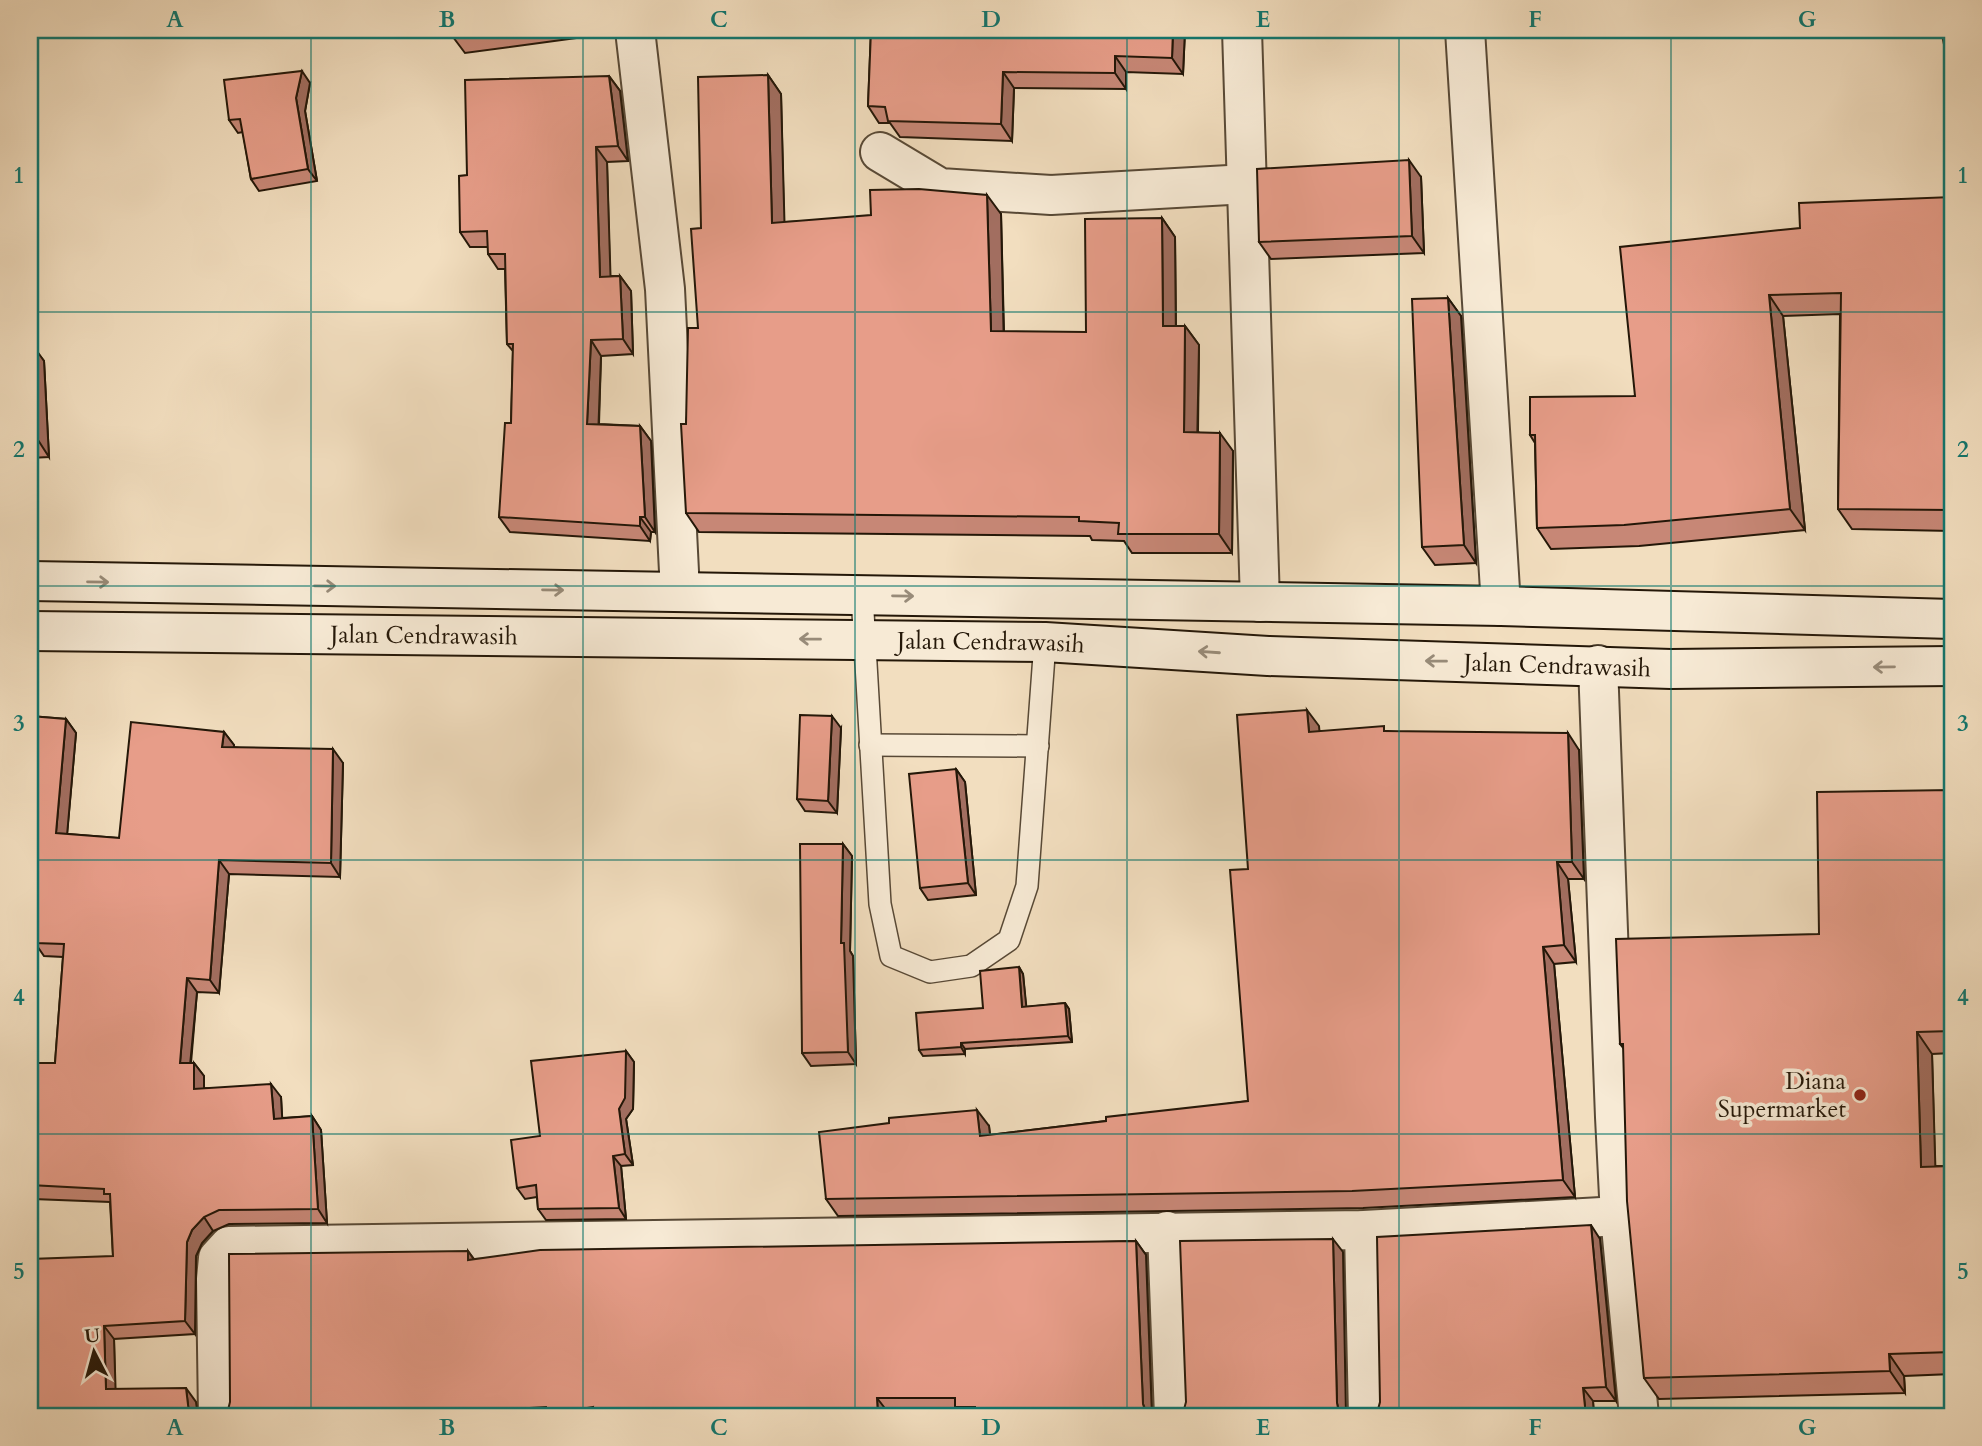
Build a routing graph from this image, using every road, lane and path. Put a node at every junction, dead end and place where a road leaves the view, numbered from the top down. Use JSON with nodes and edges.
{"nodes":[{"id":1,"x":635,"y":30,"type":"edge"},
{"id":2,"x":1242,"y":30,"type":"edge"},
{"id":3,"x":1465,"y":30,"type":"edge"},
{"id":4,"x":880,"y":152,"type":"dead end"},
{"id":5,"x":1247,"y":184,"type":"junction"},
{"id":6,"x":30,"y":581,"type":"edge"},
{"id":7,"x":680,"y":592,"type":"junction"},
{"id":8,"x":862,"y":595,"type":"junction"},
{"id":9,"x":1260,"y":602,"type":"junction"},
{"id":10,"x":1501,"y":606,"type":"junction"},
{"id":11,"x":1952,"y":619,"type":"edge"},
{"id":12,"x":30,"y":631,"type":"edge"},
{"id":13,"x":862,"y":640,"type":"junction"},
{"id":14,"x":1045,"y":642,"type":"junction"},
{"id":15,"x":1598,"y":665,"type":"junction"},
{"id":16,"x":1952,"y":666,"type":"edge"},
{"id":17,"x":870,"y":745,"type":"junction"},
{"id":18,"x":1038,"y":746,"type":"junction"},
{"id":19,"x":1620,"y":1216,"type":"junction"},
{"id":20,"x":1364,"y":1230,"type":"junction"},
{"id":21,"x":1167,"y":1231,"type":"junction"},
{"id":22,"x":218,"y":1416,"type":"edge"},
{"id":23,"x":1174,"y":1416,"type":"edge"},
{"id":24,"x":1368,"y":1416,"type":"edge"},
{"id":25,"x":1639,"y":1416,"type":"edge"}],
"edges":[{"from":1,"to":7,"type":"street"},
{"from":2,"to":5,"type":"street"},
{"from":3,"to":10,"type":"street"},
{"from":4,"to":5,"type":"street"},
{"from":5,"to":9,"type":"street"},
{"from":6,"to":7,"type":"street","name":"Jalan Cendrawasih","one_way":true},
{"from":7,"to":8,"type":"street","name":"Jalan Cendrawasih"},
{"from":8,"to":9,"type":"street","name":"Jalan Cendrawasih","one_way":true},
{"from":8,"to":13,"type":"lane"},
{"from":9,"to":10,"type":"street","name":"Jalan Cendrawasih"},
{"from":10,"to":11,"type":"street","name":"Jalan Cendrawasih"},
{"from":13,"to":12,"type":"street","name":"Jalan Cendrawasih","one_way":true},
{"from":13,"to":14,"type":"street","name":"Jalan Cendrawasih"},
{"from":13,"to":17,"type":"lane"},
{"from":15,"to":14,"type":"street","name":"Jalan Cendrawasih","one_way":true},
{"from":14,"to":18,"type":"lane"},
{"from":16,"to":15,"type":"street","name":"Jalan Cendrawasih","one_way":true},
{"from":15,"to":19,"type":"street"},
{"from":17,"to":18,"type":"lane"},
{"from":17,"to":18,"type":"lane"},
{"from":19,"to":20,"type":"street"},
{"from":19,"to":25,"type":"street"},
{"from":20,"to":21,"type":"street"},
{"from":20,"to":24,"type":"street"},
{"from":21,"to":22,"type":"street"},
{"from":21,"to":23,"type":"street"}]}
